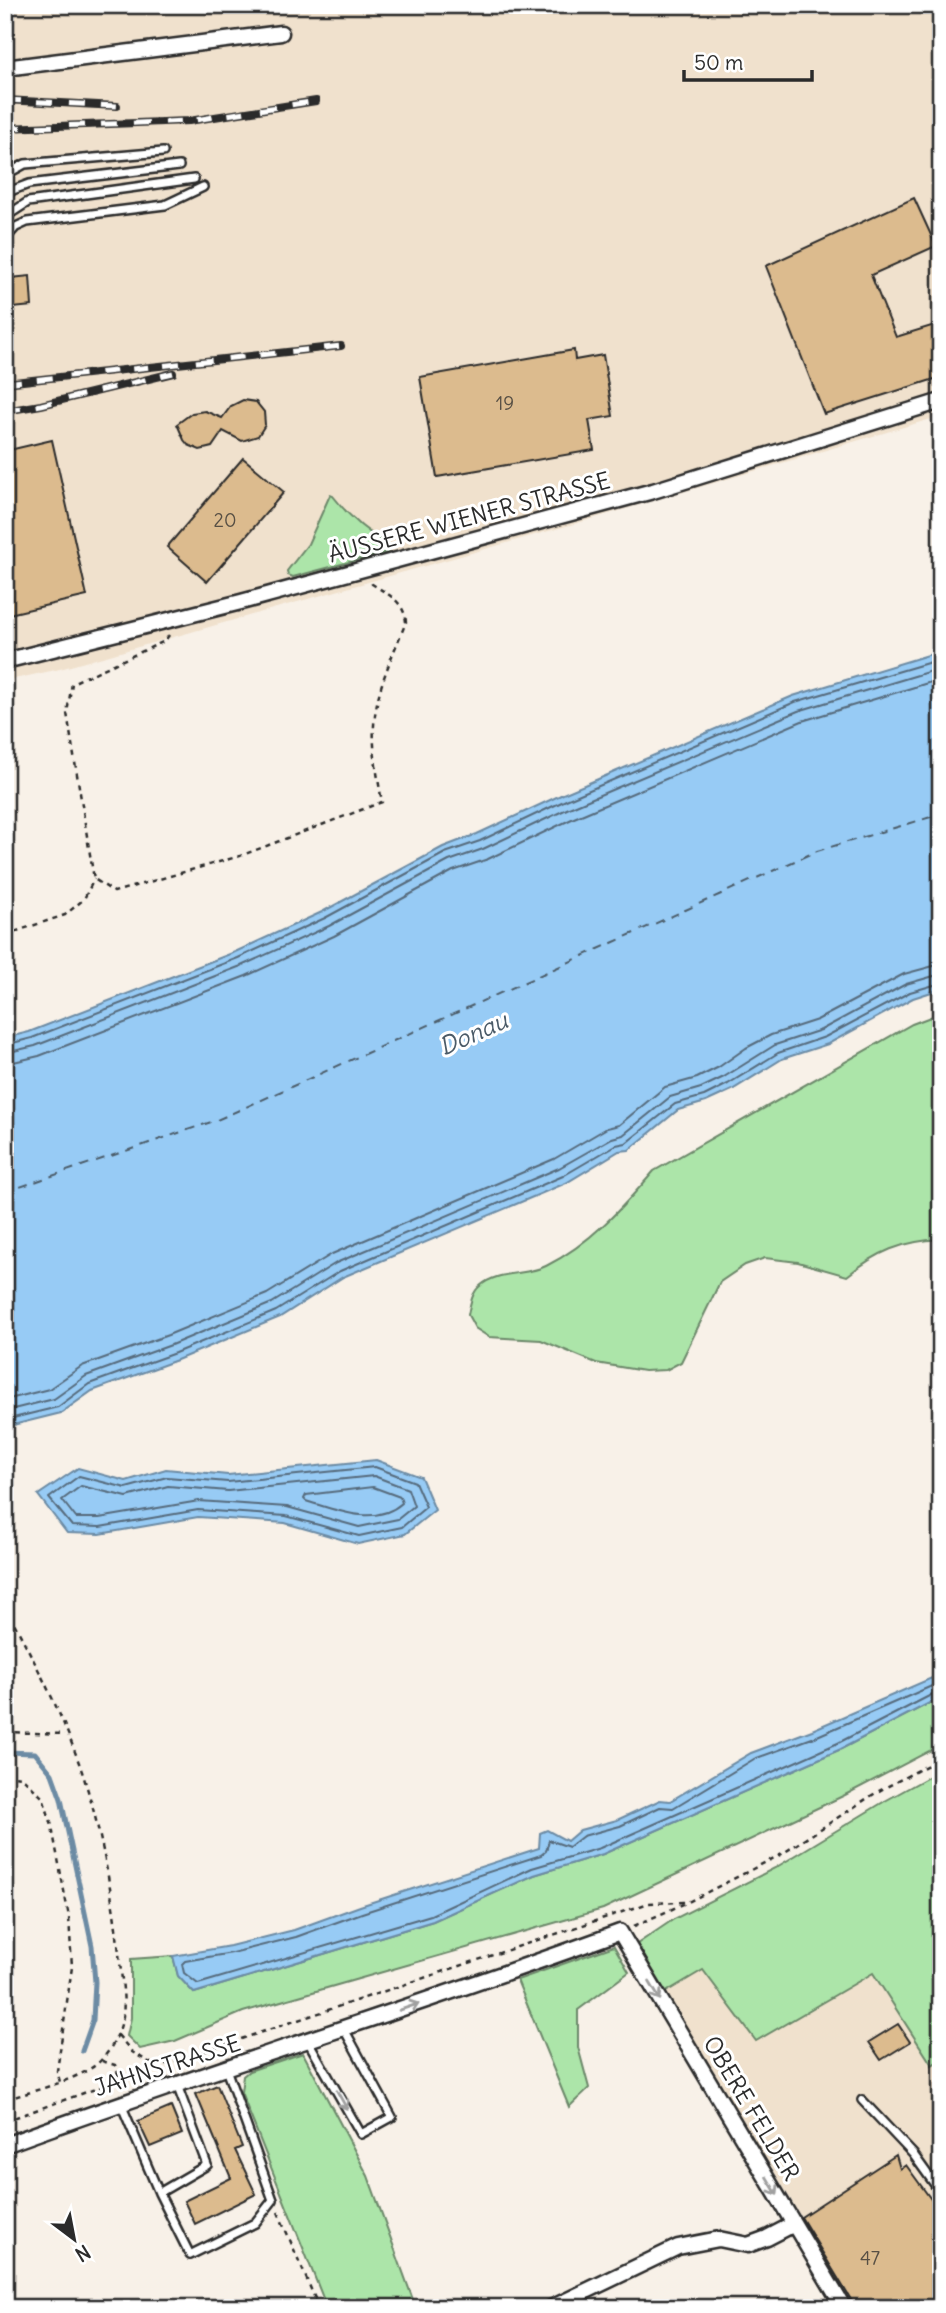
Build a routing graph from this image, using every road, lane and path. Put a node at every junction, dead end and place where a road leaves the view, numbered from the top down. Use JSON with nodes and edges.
{"nodes":[{"id":1,"x":281,"y":33,"type":"dead end"},
{"id":2,"x":5,"y":68,"type":"edge"},
{"id":3,"x":163,"y":152,"type":"dead end"},
{"id":4,"x":179,"y":166,"type":"dead end"},
{"id":5,"x":5,"y":175,"type":"edge"},
{"id":6,"x":194,"y":179,"type":"dead end"},
{"id":7,"x":203,"y":187,"type":"dead end"},
{"id":8,"x":5,"y":196,"type":"edge"},
{"id":9,"x":5,"y":217,"type":"edge"},
{"id":10,"x":5,"y":239,"type":"edge"},
{"id":11,"x":941,"y":401,"type":"edge"},
{"id":12,"x":367,"y":568,"type":"junction"},
{"id":13,"x":184,"y":615,"type":"junction"},
{"id":14,"x":5,"y":661,"type":"edge"},
{"id":15,"x":94,"y":879,"type":"junction"},
{"id":16,"x":5,"y":935,"type":"edge"},
{"id":17,"x":5,"y":1606,"type":"edge"},
{"id":18,"x":5,"y":1732,"type":"edge"},
{"id":19,"x":66,"y":1734,"type":"junction"},
{"id":20,"x":941,"y":1758,"type":"edge"},
{"id":21,"x":5,"y":1775,"type":"edge"},
{"id":22,"x":688,"y":1902,"type":"junction"},
{"id":23,"x":620,"y":1932,"type":"junction"},
{"id":24,"x":344,"y":2029,"type":"junction"},
{"id":25,"x":118,"y":2035,"type":"junction"},
{"id":26,"x":308,"y":2041,"type":"junction"},
{"id":27,"x":101,"y":2061,"type":"junction"},
{"id":28,"x":157,"y":2067,"type":"junction"},
{"id":29,"x":226,"y":2069,"type":"junction"},
{"id":30,"x":120,"y":2080,"type":"junction"},
{"id":31,"x":60,"y":2082,"type":"junction"},
{"id":32,"x":177,"y":2085,"type":"junction"},
{"id":33,"x":5,"y":2100,"type":"edge"},
{"id":34,"x":862,"y":2100,"type":"dead end"},
{"id":35,"x":121,"y":2104,"type":"junction"},
{"id":36,"x":5,"y":2121,"type":"edge"},
{"id":37,"x":5,"y":2145,"type":"edge"},
{"id":38,"x":159,"y":2193,"type":"junction"},
{"id":39,"x":941,"y":2193,"type":"edge"},
{"id":40,"x":272,"y":2200,"type":"junction"},
{"id":41,"x":794,"y":2224,"type":"junction"},
{"id":42,"x":319,"y":2308,"type":"edge"},
{"id":43,"x":551,"y":2308,"type":"edge"},
{"id":44,"x":844,"y":2308,"type":"edge"}],
"edges":[{"from":1,"to":2,"type":"street"},
{"from":3,"to":5,"type":"lane"},
{"from":4,"to":8,"type":"lane"},
{"from":6,"to":9,"type":"lane"},
{"from":7,"to":10,"type":"lane"},
{"from":11,"to":12,"type":"street","name":"ÄUSSERE WIENER STRASSE"},
{"from":12,"to":13,"type":"street","name":"ÄUSSERE WIENER STRASSE"},
{"from":12,"to":15,"type":"path"},
{"from":13,"to":14,"type":"street","name":"ÄUSSERE WIENER STRASSE"},
{"from":13,"to":15,"type":"path"},
{"from":15,"to":16,"type":"path"},
{"from":17,"to":19,"type":"path"},
{"from":18,"to":19,"type":"path"},
{"from":19,"to":25,"type":"path"},
{"from":20,"to":22,"type":"path"},
{"from":21,"to":31,"type":"path"},
{"from":22,"to":23,"type":"path"},
{"from":22,"to":28,"type":"path"},
{"from":24,"to":23,"type":"street","name":"JAHNSTRASSE","one_way":true},
{"from":23,"to":41,"type":"street","name":"OBERE FELDER","one_way":true},
{"from":24,"to":26,"type":"street","name":"JAHNSTRASSE"},
{"from":26,"to":24,"type":"lane","one_way":true},
{"from":25,"to":27,"type":"path"},
{"from":25,"to":28,"type":"path"},
{"from":26,"to":29,"type":"street","name":"JAHNSTRASSE"},
{"from":27,"to":30,"type":"path"},
{"from":27,"to":31,"type":"path"},
{"from":28,"to":30,"type":"path"},
{"from":29,"to":32,"type":"street","name":"JAHNSTRASSE"},
{"from":29,"to":40,"type":"lane"},
{"from":30,"to":36,"type":"path"},
{"from":31,"to":33,"type":"path"},
{"from":32,"to":35,"type":"street","name":"JAHNSTRASSE"},
{"from":32,"to":38,"type":"lane"},
{"from":34,"to":39,"type":"lane"},
{"from":35,"to":37,"type":"street","name":"JAHNSTRASSE"},
{"from":35,"to":38,"type":"lane"},
{"from":38,"to":40,"type":"lane"},
{"from":40,"to":42,"type":"path"},
{"from":41,"to":43,"type":"street"},
{"from":41,"to":44,"type":"street","name":"OBERE FELDER"}]}
